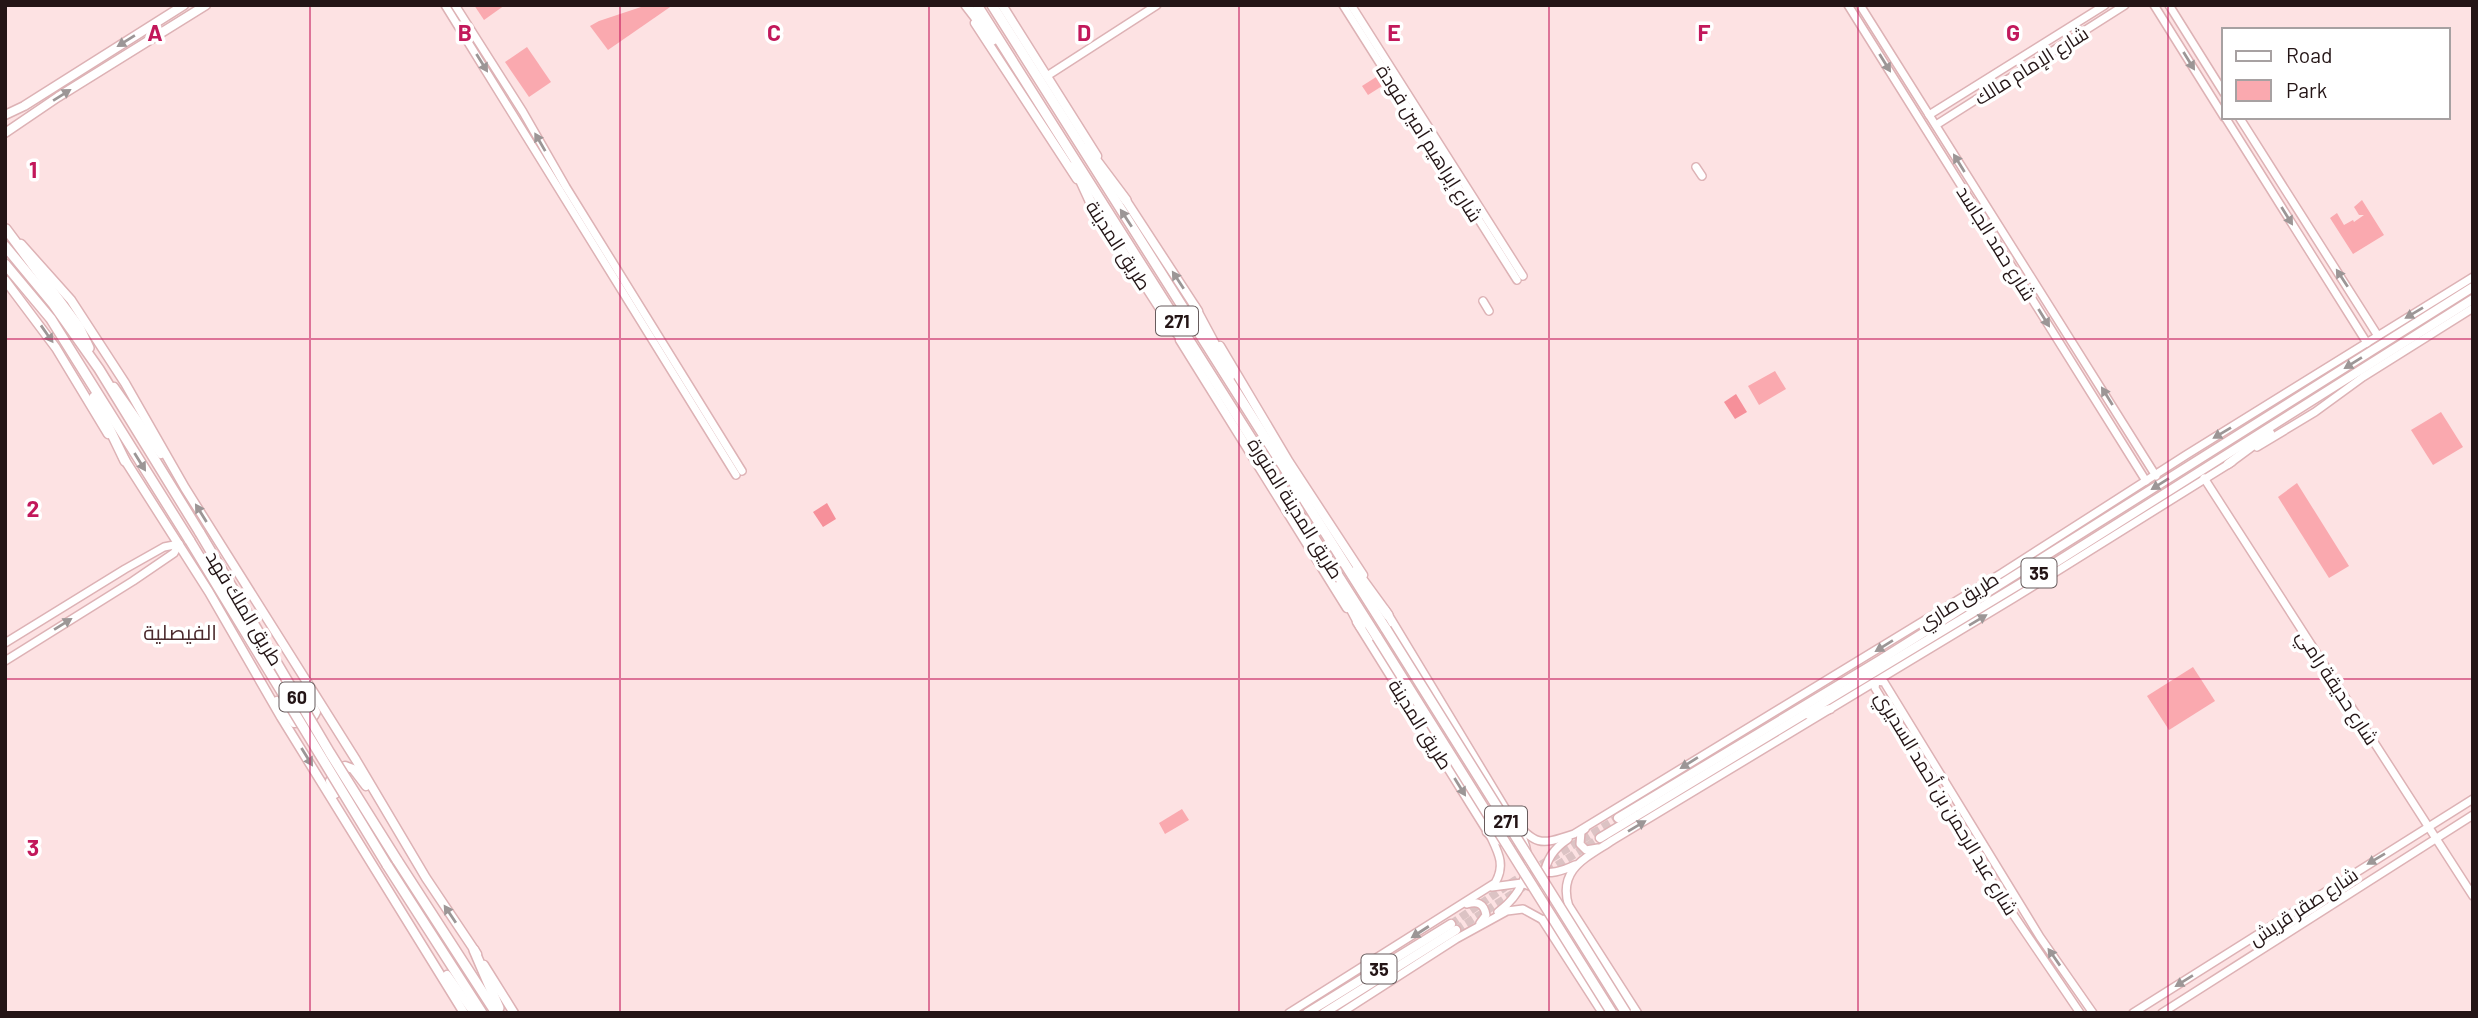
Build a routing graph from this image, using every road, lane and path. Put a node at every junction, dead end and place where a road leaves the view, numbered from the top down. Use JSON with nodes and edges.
{"nodes":[{"id":1,"x":184,"y":5,"type":"edge"},
{"id":2,"x":206,"y":5,"type":"edge"},
{"id":3,"x":445,"y":5,"type":"edge"},
{"id":4,"x":455,"y":5,"type":"edge"},
{"id":5,"x":965,"y":5,"type":"edge"},
{"id":6,"x":977,"y":5,"type":"edge"},
{"id":7,"x":992,"y":5,"type":"edge"},
{"id":8,"x":1002,"y":5,"type":"edge"},
{"id":9,"x":1157,"y":5,"type":"edge"},
{"id":10,"x":1343,"y":5,"type":"edge"},
{"id":11,"x":1351,"y":5,"type":"edge"},
{"id":12,"x":1848,"y":5,"type":"edge"},
{"id":13,"x":1860,"y":5,"type":"edge"},
{"id":14,"x":2105,"y":5,"type":"edge"},
{"id":15,"x":2125,"y":5,"type":"edge"},
{"id":16,"x":2154,"y":5,"type":"edge"},
{"id":17,"x":2169,"y":5,"type":"edge"},
{"id":18,"x":465,"y":20,"type":"junction"},
{"id":19,"x":458,"y":26,"type":"junction"},
{"id":20,"x":2185,"y":31,"type":"junction"},
{"id":21,"x":2175,"y":38,"type":"junction"},
{"id":22,"x":1047,"y":76,"type":"junction"},
{"id":23,"x":1025,"y":81,"type":"junction"},
{"id":24,"x":2222,"y":90,"type":"edge"},
{"id":25,"x":1050,"y":99,"type":"junction"},
{"id":26,"x":1409,"y":102,"type":"junction"},
{"id":27,"x":2222,"y":114,"type":"edge"},
{"id":28,"x":5,"y":115,"type":"edge"},
{"id":29,"x":1929,"y":115,"type":"junction"},
{"id":30,"x":2225,"y":119,"type":"edge"},
{"id":31,"x":2240,"y":119,"type":"edge"},
{"id":32,"x":1936,"y":125,"type":"junction"},
{"id":33,"x":5,"y":132,"type":"edge"},
{"id":34,"x":1058,"y":133,"type":"junction"},
{"id":35,"x":1696,"y":167,"type":"dead end"},
{"id":36,"x":2275,"y":174,"type":"junction"},
{"id":37,"x":1702,"y":176,"type":"dead end"},
{"id":38,"x":2265,"y":181,"type":"junction"},
{"id":39,"x":1126,"y":200,"type":"junction"},
{"id":40,"x":1091,"y":202,"type":"junction"},
{"id":41,"x":6,"y":228,"type":"edge"},
{"id":42,"x":8,"y":249,"type":"edge"},
{"id":43,"x":5,"y":264,"type":"edge"},
{"id":44,"x":2473,"y":277,"type":"edge"},
{"id":45,"x":1520,"y":278,"type":"dead end"},
{"id":46,"x":5,"y":280,"type":"edge"},
{"id":47,"x":2473,"y":287,"type":"edge"},
{"id":48,"x":2473,"y":299,"type":"edge"},
{"id":49,"x":1483,"y":301,"type":"dead end"},
{"id":50,"x":1194,"y":306,"type":"junction"},
{"id":51,"x":2473,"y":308,"type":"edge"},
{"id":52,"x":1489,"y":311,"type":"dead end"},
{"id":53,"x":1165,"y":317,"type":"junction"},
{"id":54,"x":2378,"y":337,"type":"junction"},
{"id":55,"x":2367,"y":343,"type":"junction"},
{"id":56,"x":70,"y":348,"type":"junction"},
{"id":57,"x":99,"y":369,"type":"junction"},
{"id":58,"x":1219,"y":386,"type":"junction"},
{"id":59,"x":2325,"y":394,"type":"junction"},
{"id":60,"x":1261,"y":432,"type":"junction"},
{"id":61,"x":125,"y":461,"type":"junction"},
{"id":62,"x":2228,"y":464,"type":"junction"},
{"id":63,"x":2149,"y":466,"type":"junction"},
{"id":64,"x":2140,"y":471,"type":"junction"},
{"id":65,"x":2155,"y":475,"type":"junction"},
{"id":66,"x":2204,"y":478,"type":"junction"},
{"id":67,"x":2146,"y":481,"type":"junction"},
{"id":68,"x":185,"y":488,"type":"junction"},
{"id":69,"x":1307,"y":505,"type":"junction"},
{"id":70,"x":1307,"y":526,"type":"junction"},
{"id":71,"x":179,"y":544,"type":"junction"},
{"id":72,"x":2058,"y":561,"type":"junction"},
{"id":73,"x":125,"y":569,"type":"junction"},
{"id":74,"x":133,"y":581,"type":"junction"},
{"id":75,"x":2039,"y":582,"type":"junction"},
{"id":76,"x":1388,"y":615,"type":"junction"},
{"id":77,"x":267,"y":620,"type":"junction"},
{"id":78,"x":1361,"y":627,"type":"junction"},
{"id":79,"x":5,"y":643,"type":"edge"},
{"id":80,"x":245,"y":652,"type":"junction"},
{"id":81,"x":5,"y":661,"type":"edge"},
{"id":82,"x":1876,"y":681,"type":"junction"},
{"id":83,"x":1830,"y":709,"type":"junction"},
{"id":84,"x":1901,"y":709,"type":"junction"},
{"id":85,"x":1891,"y":715,"type":"junction"},
{"id":86,"x":1796,"y":719,"type":"junction"},
{"id":87,"x":2473,"y":799,"type":"edge"},
{"id":88,"x":2473,"y":815,"type":"edge"},
{"id":89,"x":1618,"y":818,"type":"tunnel mouth"},
{"id":90,"x":1512,"y":820,"type":"junction"},
{"id":91,"x":1596,"y":820,"type":"junction"},
{"id":92,"x":394,"y":825,"type":"junction"},
{"id":93,"x":2428,"y":827,"type":"junction"},
{"id":94,"x":1489,"y":833,"type":"junction"},
{"id":95,"x":1574,"y":834,"type":"junction"},
{"id":96,"x":1600,"y":838,"type":"tunnel mouth"},
{"id":97,"x":2435,"y":838,"type":"junction"},
{"id":98,"x":1613,"y":840,"type":"junction"},
{"id":99,"x":366,"y":854,"type":"junction"},
{"id":100,"x":1577,"y":864,"type":"junction"},
{"id":101,"x":1526,"y":867,"type":"junction"},
{"id":102,"x":1544,"y":872,"type":"junction"},
{"id":103,"x":1522,"y":883,"type":"junction"},
{"id":104,"x":1539,"y":889,"type":"junction"},
{"id":105,"x":2473,"y":896,"type":"edge"},
{"id":106,"x":1472,"y":898,"type":"junction"},
{"id":107,"x":1569,"y":906,"type":"junction"},
{"id":108,"x":1443,"y":917,"type":"junction"},
{"id":109,"x":1544,"y":920,"type":"junction"},
{"id":110,"x":1487,"y":921,"type":"junction"},
{"id":111,"x":1579,"y":922,"type":"junction"},
{"id":112,"x":1455,"y":931,"type":"junction"},
{"id":113,"x":418,"y":936,"type":"junction"},
{"id":114,"x":1557,"y":940,"type":"junction"},
{"id":115,"x":474,"y":950,"type":"junction"},
{"id":116,"x":464,"y":1013,"type":"edge"},
{"id":117,"x":474,"y":1013,"type":"edge"},
{"id":118,"x":482,"y":1013,"type":"edge"},
{"id":119,"x":498,"y":1013,"type":"edge"},
{"id":120,"x":514,"y":1013,"type":"edge"},
{"id":121,"x":1289,"y":1013,"type":"edge"},
{"id":122,"x":1307,"y":1013,"type":"edge"},
{"id":123,"x":1324,"y":1013,"type":"edge"},
{"id":124,"x":1341,"y":1013,"type":"edge"},
{"id":125,"x":1603,"y":1013,"type":"edge"},
{"id":126,"x":1612,"y":1013,"type":"edge"},
{"id":127,"x":1626,"y":1013,"type":"edge"},
{"id":128,"x":1637,"y":1013,"type":"edge"},
{"id":129,"x":2080,"y":1013,"type":"edge"},
{"id":130,"x":2093,"y":1013,"type":"edge"},
{"id":131,"x":2133,"y":1013,"type":"edge"},
{"id":132,"x":2162,"y":1013,"type":"edge"}],
"edges":[{"from":1,"to":28,"type":"main road","one_way":true},
{"from":33,"to":2,"type":"main road","one_way":true},
{"from":3,"to":19,"type":"street"},
{"from":4,"to":18,"type":"street"},
{"from":5,"to":23,"type":"highway"},
{"from":5,"to":40,"type":"main road","name":"طريق المدينة"},
{"from":6,"to":23,"type":"highway","name":"طريق المدينة المنورة","number":"271"},
{"from":7,"to":25,"type":"highway","name":"طريق المدينة المنورة","number":"271"},
{"from":8,"to":22,"type":"main road","name":"طريق المدينة"},
{"from":9,"to":22,"type":"street"},
{"from":10,"to":26,"type":"street","name":"شارع إبراهيم آمين فودة"},
{"from":11,"to":26,"type":"street","name":"شارع إبراهيم آمين فودة"},
{"from":12,"to":64,"type":"street","name":"شارع حمد الجاسد","one_way":true},
{"from":13,"to":29,"type":"street","name":"شارع حمد الجاسد"},
{"from":14,"to":29,"type":"street","name":"شارع الإمام مالك"},
{"from":15,"to":32,"type":"street","name":"شارع الإمام مالك"},
{"from":16,"to":21,"type":"street"},
{"from":17,"to":20,"type":"street"},
{"from":18,"to":19,"type":"street"},
{"from":19,"to":18,"type":"street","one_way":true},
{"from":20,"to":21,"type":"street"},
{"from":20,"to":24,"type":"street"},
{"from":21,"to":27,"type":"street","one_way":true},
{"from":22,"to":39,"type":"main road","name":"طريق المدينة"},
{"from":23,"to":34,"type":"highway","name":"طريق المدينة المنورة","number":"271"},
{"from":25,"to":39,"type":"highway"},
{"from":60,"to":25,"type":"highway","name":"طريق المدينة المنورة","number":"271","one_way":true},
{"from":26,"to":45,"type":"street","name":"شارع إبراهيم آمين فودة"},
{"from":29,"to":32,"type":"street","name":"شارع حمد الجاسد"},
{"from":30,"to":38,"type":"street"},
{"from":31,"to":36,"type":"street"},
{"from":63,"to":32,"type":"street","name":"شارع حمد الجاسد","one_way":true},
{"from":34,"to":40,"type":"highway"},
{"from":34,"to":58,"type":"highway","name":"طريق المدينة المنورة","number":"271"},
{"from":35,"to":37,"type":"street"},
{"from":36,"to":38,"type":"street"},
{"from":54,"to":36,"type":"street","one_way":true},
{"from":38,"to":55,"type":"street","one_way":true},
{"from":50,"to":39,"type":"main road","name":"طريق المدينة","one_way":true},
{"from":40,"to":53,"type":"main road","name":"طريق المدينة"},
{"from":41,"to":57,"type":"highway"},
{"from":41,"to":68,"type":"main road"},
{"from":42,"to":57,"type":"highway","name":"طريق الملك فهد","number":"60"},
{"from":43,"to":56,"type":"highway","name":"طريق الملك فهد","number":"60"},
{"from":44,"to":54,"type":"street","name":"طريق صاري","one_way":true},
{"from":46,"to":61,"type":"main road","one_way":true},
{"from":47,"to":89,"type":"main road","name":"طريق صاري","number":"35","one_way":true},
{"from":48,"to":59,"type":"main road","name":"طريق صاري","number":"35"},
{"from":49,"to":52,"type":"street"},
{"from":50,"to":60,"type":"highway"},
{"from":50,"to":76,"type":"main road","name":"طريق المدينة"},
{"from":51,"to":62,"type":"street"},
{"from":53,"to":58,"type":"highway"},
{"from":53,"to":78,"type":"main road","name":"طريق المدينة"},
{"from":54,"to":55,"type":"street","name":"طريق صاري"},
{"from":55,"to":65,"type":"street","name":"طريق صاري","one_way":true},
{"from":56,"to":61,"type":"highway"},
{"from":56,"to":118,"type":"highway","name":"طريق الملك فهد","number":"60","one_way":true,"bridge":true},
{"from":57,"to":68,"type":"main road"},
{"from":57,"to":119,"type":"highway","name":"طريق الملك فهد","number":"60","bridge":true},
{"from":58,"to":70,"type":"highway","name":"طريق المدينة المنورة","number":"271"},
{"from":59,"to":62,"type":"main road"},
{"from":59,"to":72,"type":"main road","name":"طريق صاري","number":"35"},
{"from":60,"to":69,"type":"highway","name":"طريق المدينة المنورة","number":"271"},
{"from":61,"to":71,"type":"main road"},
{"from":62,"to":66,"type":"street"},
{"from":63,"to":64,"type":"street"},
{"from":63,"to":65,"type":"street","name":"شارع حمد الجاسد"},
{"from":64,"to":67,"type":"street","name":"شارع حمد الجاسد"},
{"from":65,"to":67,"type":"street","name":"طريق صاري"},
{"from":66,"to":75,"type":"street"},
{"from":66,"to":93,"type":"street","name":"شارع حديقة رامي"},
{"from":67,"to":91,"type":"street","name":"طريق صاري","one_way":true},
{"from":77,"to":68,"type":"main road","one_way":true},
{"from":69,"to":76,"type":"highway"},
{"from":69,"to":127,"type":"highway","name":"طريق المدينة المنورة","number":"271","bridge":true},
{"from":70,"to":78,"type":"highway"},
{"from":70,"to":126,"type":"highway","name":"طريق المدينة المنورة","number":"271","bridge":true},
{"from":71,"to":73,"type":"street"},
{"from":71,"to":74,"type":"street"},
{"from":71,"to":80,"type":"main road"},
{"from":72,"to":75,"type":"main road"},
{"from":72,"to":86,"type":"main road","name":"طريق صاري","number":"35"},
{"from":73,"to":74,"type":"street"},
{"from":73,"to":79,"type":"street"},
{"from":81,"to":74,"type":"street","one_way":true},
{"from":82,"to":75,"type":"street","one_way":true},
{"from":76,"to":90,"type":"main road","name":"طريق المدينة"},
{"from":77,"to":80,"type":"main road"},
{"from":77,"to":92,"type":"main road"},
{"from":78,"to":94,"type":"main road","name":"طريق المدينة","one_way":true},
{"from":80,"to":99,"type":"main road","one_way":true},
{"from":82,"to":83,"type":"street"},
{"from":82,"to":84,"type":"street","name":"شارع عبد الرحمن بن أحمد السديري"},
{"from":82,"to":85,"type":"street","name":"شارع عبد الرحمن بن أحمد السديري"},
{"from":83,"to":86,"type":"main road"},
{"from":98,"to":83,"type":"street","one_way":true},
{"from":84,"to":85,"type":"street"},
{"from":130,"to":84,"type":"street","name":"شارع عبد الرحمن بن أحمد السديري","one_way":true},
{"from":85,"to":129,"type":"street","name":"شارع عبد الرحمن بن أحمد السديري"},
{"from":86,"to":96,"type":"main road","name":"طريق صاري","number":"35"},
{"from":87,"to":93,"type":"street","name":"شارع صقر قريش"},
{"from":88,"to":97,"type":"street","name":"شارع صقر قريش"},
{"from":90,"to":94,"type":"main road"},
{"from":90,"to":95,"type":"street","name":"طريق صاري"},
{"from":90,"to":101,"type":"street","name":"طريق المدينة"},
{"from":91,"to":95,"type":"street","name":"طريق صاري"},
{"from":91,"to":98,"type":"street"},
{"from":92,"to":99,"type":"main road"},
{"from":115,"to":92,"type":"main road","one_way":true},
{"from":93,"to":97,"type":"street","name":"شارع حديقة رامي"},
{"from":93,"to":131,"type":"street","name":"شارع صقر قريش","one_way":true},
{"from":94,"to":101,"type":"street","name":"طريق المدينة"},
{"from":94,"to":106,"type":"street"},
{"from":95,"to":102,"type":"street"},
{"from":97,"to":105,"type":"street","name":"شارع حديقة رامي"},
{"from":97,"to":132,"type":"street","name":"شارع صقر قريش"},
{"from":98,"to":100,"type":"street"},
{"from":99,"to":113,"type":"main road"},
{"from":100,"to":102,"type":"street","name":"طريق المدينة"},
{"from":100,"to":107,"type":"street"},
{"from":101,"to":102,"type":"street","name":"طريق المدينة"},
{"from":101,"to":103,"type":"street","name":"طريق المدينة"},
{"from":102,"to":104,"type":"street"},
{"from":103,"to":104,"type":"street"},
{"from":103,"to":106,"type":"street"},
{"from":103,"to":110,"type":"street","name":"طريق المدينة"},
{"from":104,"to":107,"type":"street"},
{"from":104,"to":109,"type":"street"},
{"from":106,"to":108,"type":"street"},
{"from":107,"to":111,"type":"main road"},
{"from":108,"to":112,"type":"street"},
{"from":108,"to":121,"type":"street","one_way":true},
{"from":109,"to":110,"type":"street"},
{"from":109,"to":114,"type":"main road"},
{"from":110,"to":112,"type":"street"},
{"from":111,"to":114,"type":"main road"},
{"from":111,"to":128,"type":"main road"},
{"from":112,"to":122,"type":"main road","number":"35"},
{"from":112,"to":123,"type":"main road","number":"35"},
{"from":112,"to":124,"type":"street"},
{"from":113,"to":116,"type":"main road"},
{"from":113,"to":117,"type":"main road"},
{"from":114,"to":125,"type":"main road"},
{"from":115,"to":119,"type":"highway"},
{"from":115,"to":120,"type":"main road"}]}
